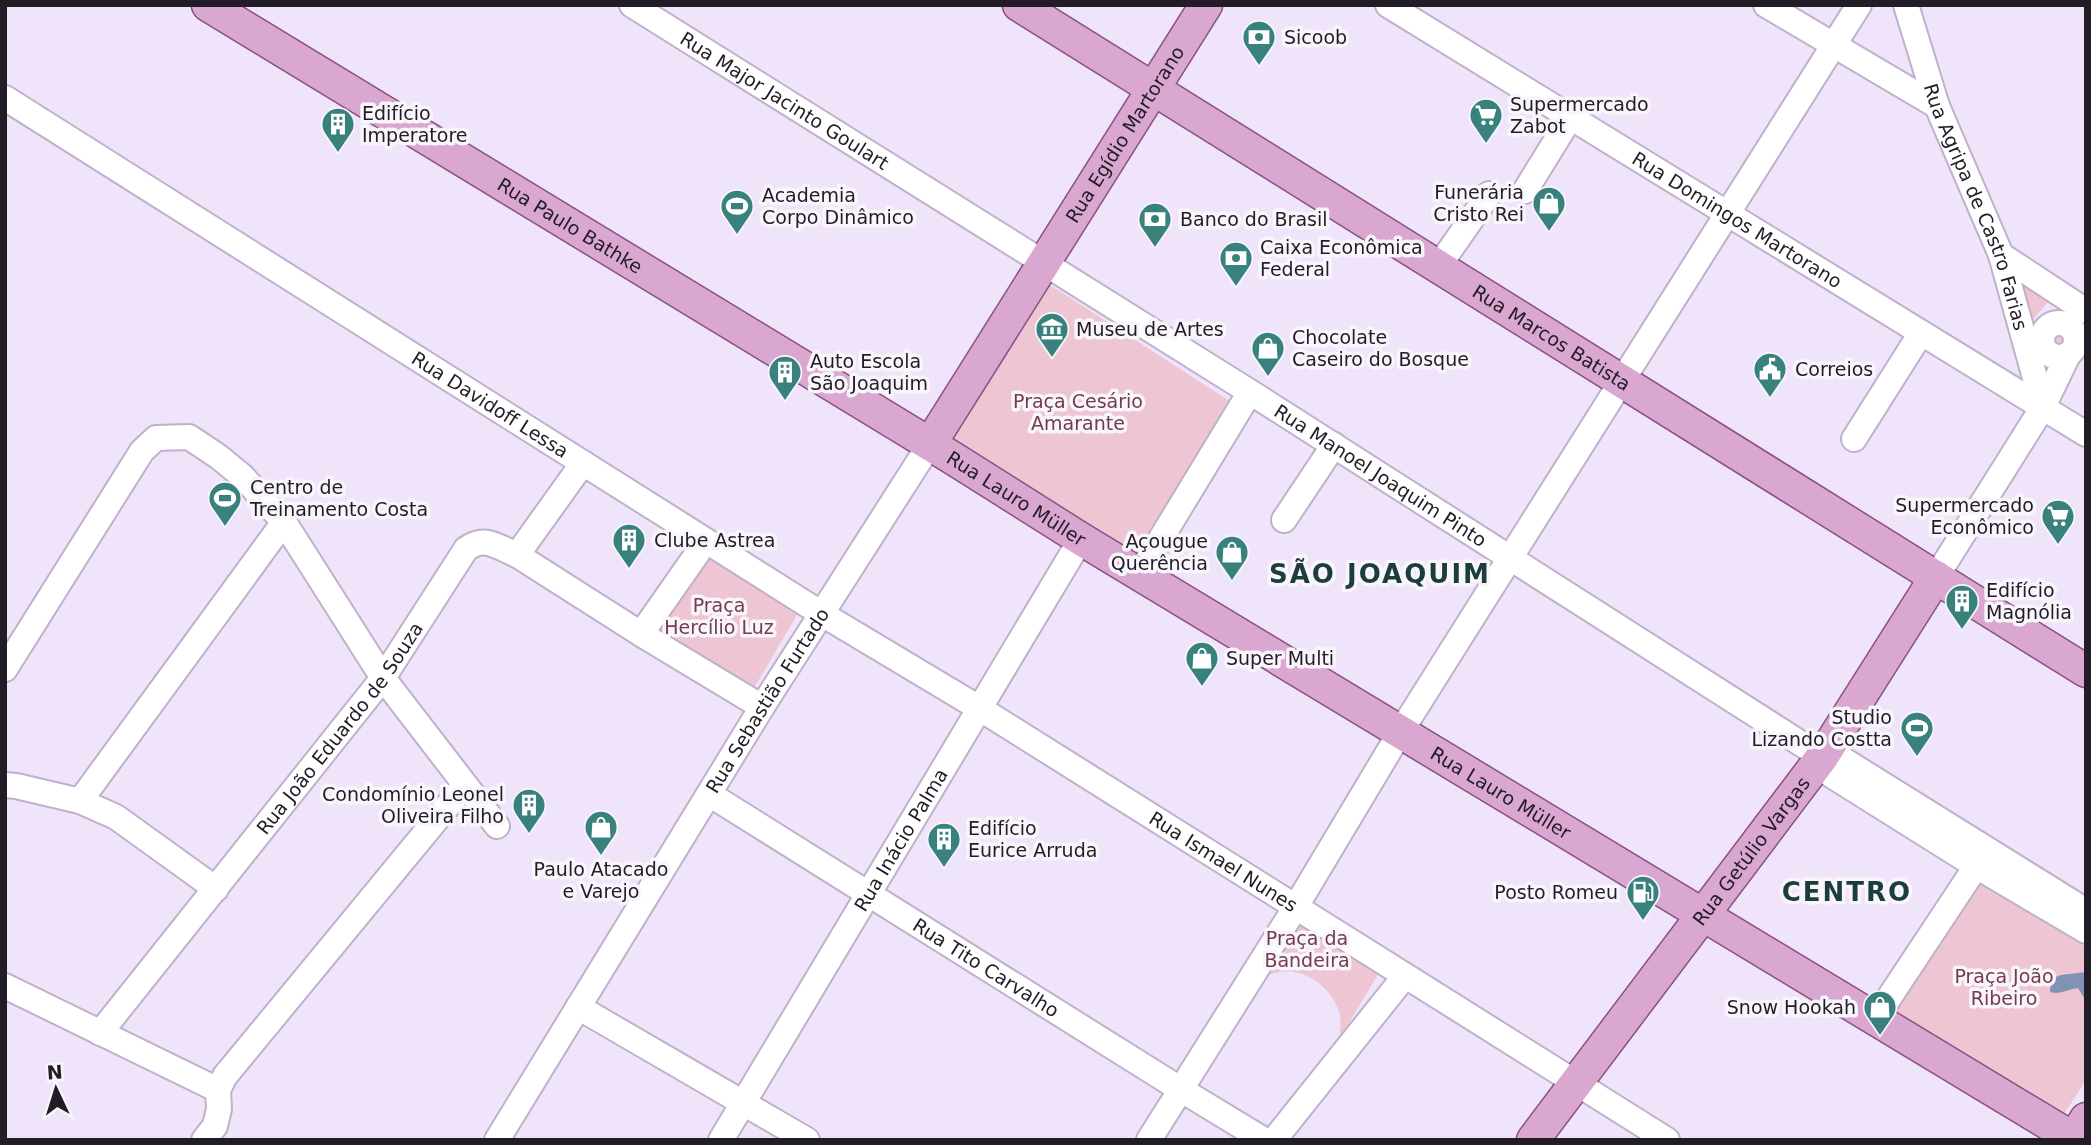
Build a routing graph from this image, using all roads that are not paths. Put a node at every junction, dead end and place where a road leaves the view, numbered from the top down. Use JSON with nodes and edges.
{"nodes":[{"id":1,"x":208,"y":5,"type":"edge"},
{"id":2,"x":632,"y":5,"type":"edge"},
{"id":3,"x":1018,"y":5,"type":"edge"},
{"id":4,"x":1206,"y":5,"type":"edge"},
{"id":5,"x":1388,"y":5,"type":"edge"},
{"id":6,"x":1766,"y":5,"type":"edge"},
{"id":7,"x":1859,"y":5,"type":"edge"},
{"id":8,"x":1906,"y":5,"type":"edge"},
{"id":9,"x":1832,"y":46,"type":"junction"},
{"id":10,"x":1153,"y":89,"type":"junction"},
{"id":11,"x":5,"y":98,"type":"edge"},
{"id":12,"x":1937,"y":106,"type":"junction"},
{"id":13,"x":1570,"y":118,"type":"junction"},
{"id":14,"x":1525,"y":191,"type":"dead end"},
{"id":15,"x":1489,"y":194,"type":"dead end"},
{"id":16,"x":1727,"y":214,"type":"junction"},
{"id":17,"x":2001,"y":255,"type":"junction"},
{"id":18,"x":1043,"y":264,"type":"junction"},
{"id":19,"x":1438,"y":267,"type":"junction"},
{"id":20,"x":2079,"y":306,"type":"edge"},
{"id":21,"x":2058,"y":323,"type":"junction"},
{"id":22,"x":1921,"y":333,"type":"junction"},
{"id":23,"x":2042,"y":342,"type":"junction"},
{"id":24,"x":2077,"y":343,"type":"edge"},
{"id":25,"x":2031,"y":365,"type":"junction"},
{"id":26,"x":1622,"y":382,"type":"junction"},
{"id":27,"x":1250,"y":392,"type":"junction"},
{"id":28,"x":2043,"y":407,"type":"junction"},
{"id":29,"x":2086,"y":434,"type":"edge"},
{"id":30,"x":1854,"y":439,"type":"dead end"},
{"id":31,"x":930,"y":444,"type":"junction"},
{"id":32,"x":1334,"y":445,"type":"junction"},
{"id":33,"x":583,"y":463,"type":"junction"},
{"id":34,"x":1284,"y":520,"type":"dead end"},
{"id":35,"x":284,"y":522,"type":"junction"},
{"id":36,"x":1081,"y":538,"type":"junction"},
{"id":37,"x":706,"y":541,"type":"junction"},
{"id":38,"x":517,"y":555,"type":"junction"},
{"id":39,"x":1511,"y":557,"type":"junction"},
{"id":40,"x":1140,"y":572,"type":"junction"},
{"id":41,"x":1936,"y":577,"type":"junction"},
{"id":42,"x":822,"y":614,"type":"junction"},
{"id":43,"x":641,"y":634,"type":"junction"},
{"id":44,"x":5,"y":669,"type":"edge"},
{"id":45,"x":2086,"y":670,"type":"edge"},
{"id":46,"x":383,"y":678,"type":"junction"},
{"id":47,"x":762,"y":707,"type":"junction"},
{"id":48,"x":979,"y":708,"type":"junction"},
{"id":49,"x":1401,"y":731,"type":"junction"},
{"id":50,"x":1822,"y":757,"type":"junction"},
{"id":51,"x":5,"y":785,"type":"edge"},
{"id":52,"x":464,"y":786,"type":"junction"},
{"id":53,"x":709,"y":794,"type":"junction"},
{"id":54,"x":80,"y":801,"type":"junction"},
{"id":55,"x":497,"y":826,"type":"dead end"},
{"id":56,"x":1981,"y":858,"type":"junction"},
{"id":57,"x":216,"y":889,"type":"junction"},
{"id":58,"x":869,"y":893,"type":"junction"},
{"id":59,"x":1295,"y":908,"type":"junction"},
{"id":60,"x":2086,"y":911,"type":"edge"},
{"id":61,"x":1704,"y":916,"type":"junction"},
{"id":62,"x":2086,"y":930,"type":"edge"},
{"id":63,"x":1405,"y":976,"type":"junction"},
{"id":64,"x":5,"y":986,"type":"edge"},
{"id":65,"x":578,"y":1007,"type":"junction"},
{"id":66,"x":1875,"y":1019,"type":"junction"},
{"id":67,"x":100,"y":1033,"type":"junction"},
{"id":68,"x":1576,"y":1084,"type":"junction"},
{"id":69,"x":1180,"y":1089,"type":"junction"},
{"id":70,"x":218,"y":1090,"type":"junction"},
{"id":71,"x":743,"y":1102,"type":"junction"},
{"id":72,"x":2077,"y":1134,"type":"edge"},
{"id":73,"x":204,"y":1140,"type":"edge"},
{"id":74,"x":497,"y":1140,"type":"edge"},
{"id":75,"x":721,"y":1140,"type":"edge"},
{"id":76,"x":807,"y":1140,"type":"edge"},
{"id":77,"x":1149,"y":1140,"type":"edge"},
{"id":78,"x":1264,"y":1140,"type":"edge"},
{"id":79,"x":1274,"y":1140,"type":"edge"},
{"id":80,"x":1534,"y":1140,"type":"edge"},
{"id":81,"x":1667,"y":1140,"type":"edge"}],
"edges":[{"from":1,"to":31,"type":"main road","name":"Rua Paulo Bathke"},
{"from":2,"to":18,"type":"street","name":"Rua Major Jacinto Goulart"},
{"from":3,"to":10,"type":"main road","name":"Rua Marcos Batista"},
{"from":4,"to":10,"type":"main road","name":"Rua Egídio Martorano"},
{"from":5,"to":13,"type":"street","name":"Rua Domingos Martorano"},
{"from":6,"to":9,"type":"street"},
{"from":7,"to":9,"type":"street"},
{"from":8,"to":12,"type":"street","name":"Rua Agripa de Castro Farias"},
{"from":9,"to":12,"type":"street"},
{"from":9,"to":16,"type":"street"},
{"from":10,"to":18,"type":"main road","name":"Rua Egídio Martorano"},
{"from":10,"to":19,"type":"main road","name":"Rua Marcos Batista"},
{"from":11,"to":33,"type":"street","name":"Rua Davidoff Lessa"},
{"from":12,"to":17,"type":"street","name":"Rua Agripa de Castro Farias"},
{"from":13,"to":14,"type":"street"},
{"from":13,"to":16,"type":"street","name":"Rua Domingos Martorano"},
{"from":15,"to":19,"type":"street"},
{"from":16,"to":22,"type":"street","name":"Rua Domingos Martorano"},
{"from":16,"to":26,"type":"street"},
{"from":17,"to":20,"type":"street"},
{"from":17,"to":25,"type":"street","name":"Rua Agripa de Castro Farias"},
{"from":18,"to":27,"type":"street","name":"Rua Manoel Joaquim Pinto"},
{"from":18,"to":31,"type":"main road","name":"Rua Sebastião Furtado"},
{"from":19,"to":26,"type":"main road","name":"Rua Marcos Batista"},
{"from":20,"to":21,"type":"street"},
{"from":21,"to":23,"type":"street"},
{"from":21,"to":24,"type":"street"},
{"from":22,"to":28,"type":"street","name":"Rua Domingos Martorano"},
{"from":22,"to":30,"type":"street"},
{"from":23,"to":24,"type":"street"},
{"from":23,"to":25,"type":"street"},
{"from":24,"to":28,"type":"street","name":"Rua Getúlio Vargas"},
{"from":25,"to":28,"type":"street","name":"Rua Agripa de Castro Farias"},
{"from":26,"to":39,"type":"street"},
{"from":26,"to":41,"type":"main road","name":"Rua Marcos Batista"},
{"from":27,"to":32,"type":"street","name":"Rua Manoel Joaquim Pinto"},
{"from":27,"to":40,"type":"street"},
{"from":28,"to":29,"type":"street","name":"Rua Domingos Martorano"},
{"from":28,"to":41,"type":"street","name":"Rua Getúlio Vargas"},
{"from":31,"to":36,"type":"main road","name":"Rua Lauro Müller"},
{"from":31,"to":42,"type":"street","name":"Rua Sebastião Furtado"},
{"from":32,"to":34,"type":"street"},
{"from":32,"to":39,"type":"street","name":"Rua Manoel Joaquim Pinto"},
{"from":33,"to":37,"type":"street","name":"Rua Davidoff Lessa"},
{"from":33,"to":38,"type":"street"},
{"from":35,"to":44,"type":"street"},
{"from":35,"to":46,"type":"street"},
{"from":35,"to":54,"type":"street"},
{"from":36,"to":40,"type":"main road","name":"Rua Lauro Müller"},
{"from":36,"to":48,"type":"street","name":"Rua Inácio Palma"},
{"from":37,"to":42,"type":"street","name":"Rua Davidoff Lessa"},
{"from":37,"to":43,"type":"street"},
{"from":38,"to":43,"type":"street"},
{"from":38,"to":46,"type":"street","name":"Rua João Eduardo de Souza"},
{"from":39,"to":49,"type":"street"},
{"from":39,"to":50,"type":"street","name":"Rua Manoel Joaquim Pinto"},
{"from":40,"to":49,"type":"main road","name":"Rua Lauro Müller"},
{"from":41,"to":45,"type":"main road","name":"Rua Marcos Batista"},
{"from":41,"to":50,"type":"main road","name":"Rua Getúlio Vargas"},
{"from":42,"to":47,"type":"street","name":"Rua Sebastião Furtado"},
{"from":42,"to":48,"type":"street","name":"Rua Davidoff Lessa"},
{"from":43,"to":47,"type":"street"},
{"from":46,"to":52,"type":"street"},
{"from":46,"to":57,"type":"street","name":"Rua João Eduardo de Souza"},
{"from":47,"to":53,"type":"street","name":"Rua Sebastião Furtado"},
{"from":48,"to":58,"type":"street","name":"Rua Inácio Palma"},
{"from":48,"to":59,"type":"street","name":"Rua Ismael Nunes"},
{"from":49,"to":59,"type":"street"},
{"from":49,"to":61,"type":"main road","name":"Rua Lauro Müller"},
{"from":50,"to":56,"type":"street","name":"Rua Manoel Joaquim Pinto"},
{"from":50,"to":61,"type":"main road","name":"Rua Getúlio Vargas"},
{"from":51,"to":54,"type":"street"},
{"from":52,"to":55,"type":"street"},
{"from":52,"to":70,"type":"street"},
{"from":53,"to":58,"type":"street","name":"Rua Tito Carvalho"},
{"from":53,"to":65,"type":"street","name":"Rua Sebastião Furtado"},
{"from":54,"to":57,"type":"street"},
{"from":56,"to":60,"type":"street","name":"Rua Manoel Joaquim Pinto"},
{"from":56,"to":62,"type":"street","name":"Rua Manoel Joaquim Pinto"},
{"from":56,"to":66,"type":"street"},
{"from":57,"to":67,"type":"street","name":"Rua João Eduardo de Souza"},
{"from":58,"to":69,"type":"street","name":"Rua Tito Carvalho"},
{"from":58,"to":71,"type":"street","name":"Rua Inácio Palma"},
{"from":59,"to":63,"type":"street","name":"Rua Ismael Nunes"},
{"from":59,"to":69,"type":"street"},
{"from":61,"to":66,"type":"main road","name":"Rua Lauro Müller"},
{"from":61,"to":68,"type":"main road","name":"Rua Getúlio Vargas"},
{"from":63,"to":68,"type":"street","name":"Rua Ismael Nunes"},
{"from":63,"to":79,"type":"street"},
{"from":64,"to":67,"type":"street"},
{"from":65,"to":71,"type":"street"},
{"from":65,"to":74,"type":"street","name":"Rua Sebastião Furtado"},
{"from":66,"to":72,"type":"main road","name":"Rua Lauro Müller"},
{"from":67,"to":70,"type":"street"},
{"from":68,"to":80,"type":"main road","name":"Rua Getúlio Vargas"},
{"from":68,"to":81,"type":"street","name":"Rua Ismael Nunes"},
{"from":69,"to":77,"type":"street"},
{"from":69,"to":78,"type":"street","name":"Rua Tito Carvalho"},
{"from":70,"to":73,"type":"street"},
{"from":71,"to":75,"type":"street","name":"Rua Inácio Palma"},
{"from":71,"to":76,"type":"street"}]}
